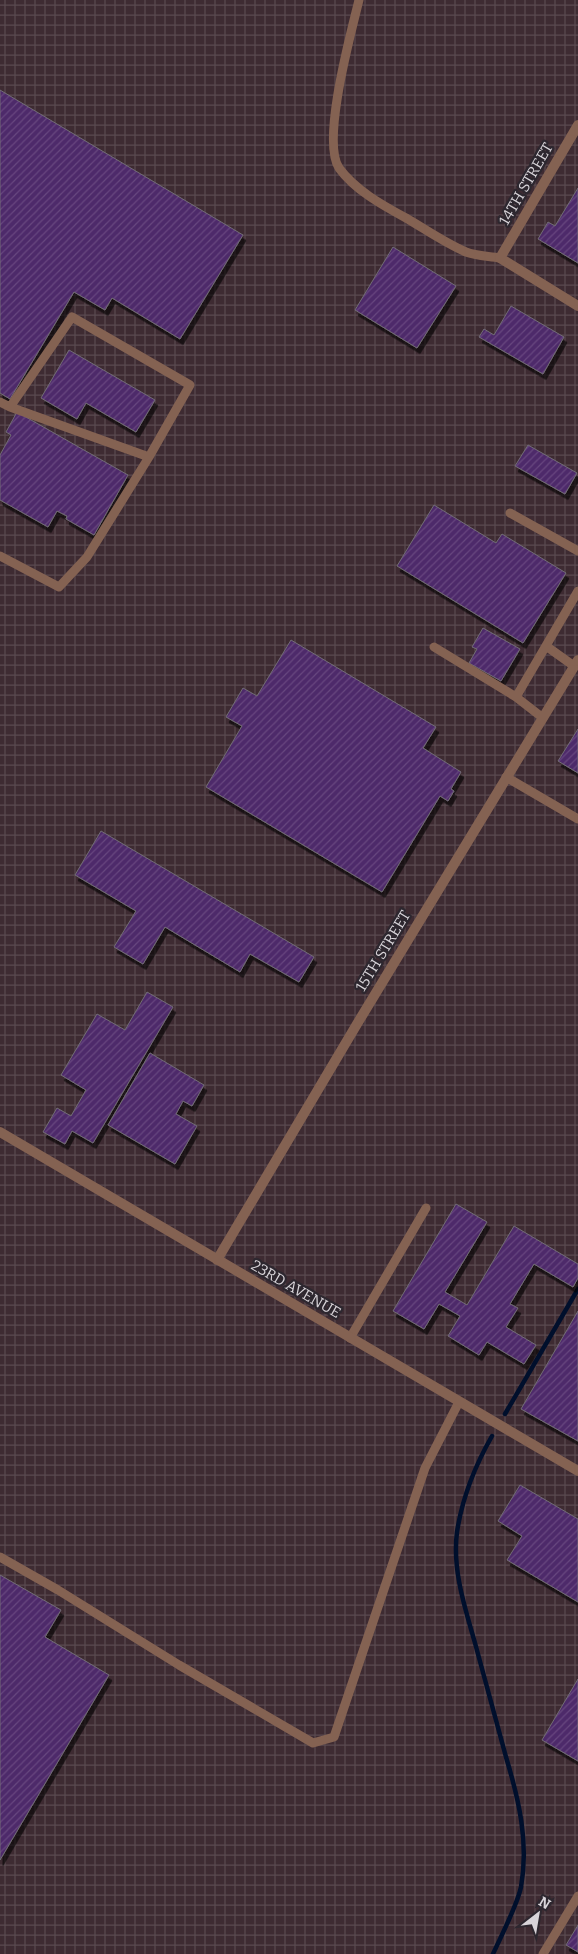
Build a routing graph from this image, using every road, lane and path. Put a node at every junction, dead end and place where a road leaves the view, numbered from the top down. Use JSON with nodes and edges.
{"nodes":[{"id":1,"x":359,"y":0,"type":"edge"},
{"id":2,"x":578,"y":125,"type":"edge"},
{"id":3,"x":575,"y":138,"type":"edge"},
{"id":4,"x":500,"y":258,"type":"junction"},
{"id":5,"x":578,"y":306,"type":"edge"},
{"id":6,"x":0,"y":402,"type":"edge"},
{"id":7,"x":10,"y":407,"type":"junction"},
{"id":8,"x":148,"y":457,"type":"junction"},
{"id":9,"x":510,"y":513,"type":"dead end"},
{"id":10,"x":578,"y":552,"type":"edge"},
{"id":11,"x":0,"y":556,"type":"edge"},
{"id":12,"x":578,"y":591,"type":"edge"},
{"id":13,"x":546,"y":646,"type":"junction"},
{"id":14,"x":434,"y":647,"type":"dead end"},
{"id":15,"x":576,"y":663,"type":"edge"},
{"id":16,"x":516,"y":697,"type":"junction"},
{"id":17,"x":543,"y":718,"type":"junction"},
{"id":18,"x":506,"y":777,"type":"junction"},
{"id":19,"x":578,"y":819,"type":"edge"},
{"id":20,"x":0,"y":1132,"type":"edge"},
{"id":21,"x":426,"y":1208,"type":"dead end"},
{"id":22,"x":217,"y":1260,"type":"junction"},
{"id":23,"x":350,"y":1338,"type":"junction"},
{"id":24,"x":459,"y":1402,"type":"junction"},
{"id":25,"x":578,"y":1470,"type":"edge"},
{"id":26,"x":0,"y":1557,"type":"edge"},
{"id":27,"x":578,"y":1896,"type":"edge"},
{"id":28,"x":543,"y":1954,"type":"edge"}],
"edges":[{"from":1,"to":4,"type":"lane"},
{"from":2,"to":3,"type":"street","name":"14TH STREET"},
{"from":3,"to":4,"type":"street","name":"14TH STREET"},
{"from":4,"to":5,"type":"street"},
{"from":6,"to":7,"type":"lane"},
{"from":7,"to":8,"type":"lane"},
{"from":7,"to":8,"type":"lane"},
{"from":8,"to":11,"type":"lane"},
{"from":9,"to":10,"type":"lane"},
{"from":12,"to":13,"type":"lane"},
{"from":13,"to":15,"type":"lane"},
{"from":13,"to":16,"type":"lane"},
{"from":14,"to":16,"type":"lane"},
{"from":15,"to":17,"type":"street","name":"15TH STREET"},
{"from":16,"to":17,"type":"lane"},
{"from":17,"to":18,"type":"street","name":"15TH STREET"},
{"from":18,"to":19,"type":"lane"},
{"from":18,"to":22,"type":"street","name":"15TH STREET"},
{"from":20,"to":22,"type":"street","name":"23RD AVENUE"},
{"from":21,"to":23,"type":"lane"},
{"from":22,"to":23,"type":"street","name":"23RD AVENUE"},
{"from":23,"to":24,"type":"street","name":"23RD AVENUE"},
{"from":24,"to":25,"type":"street","name":"23RD AVENUE"},
{"from":24,"to":26,"type":"lane"},
{"from":27,"to":28,"type":"lane"}]}
